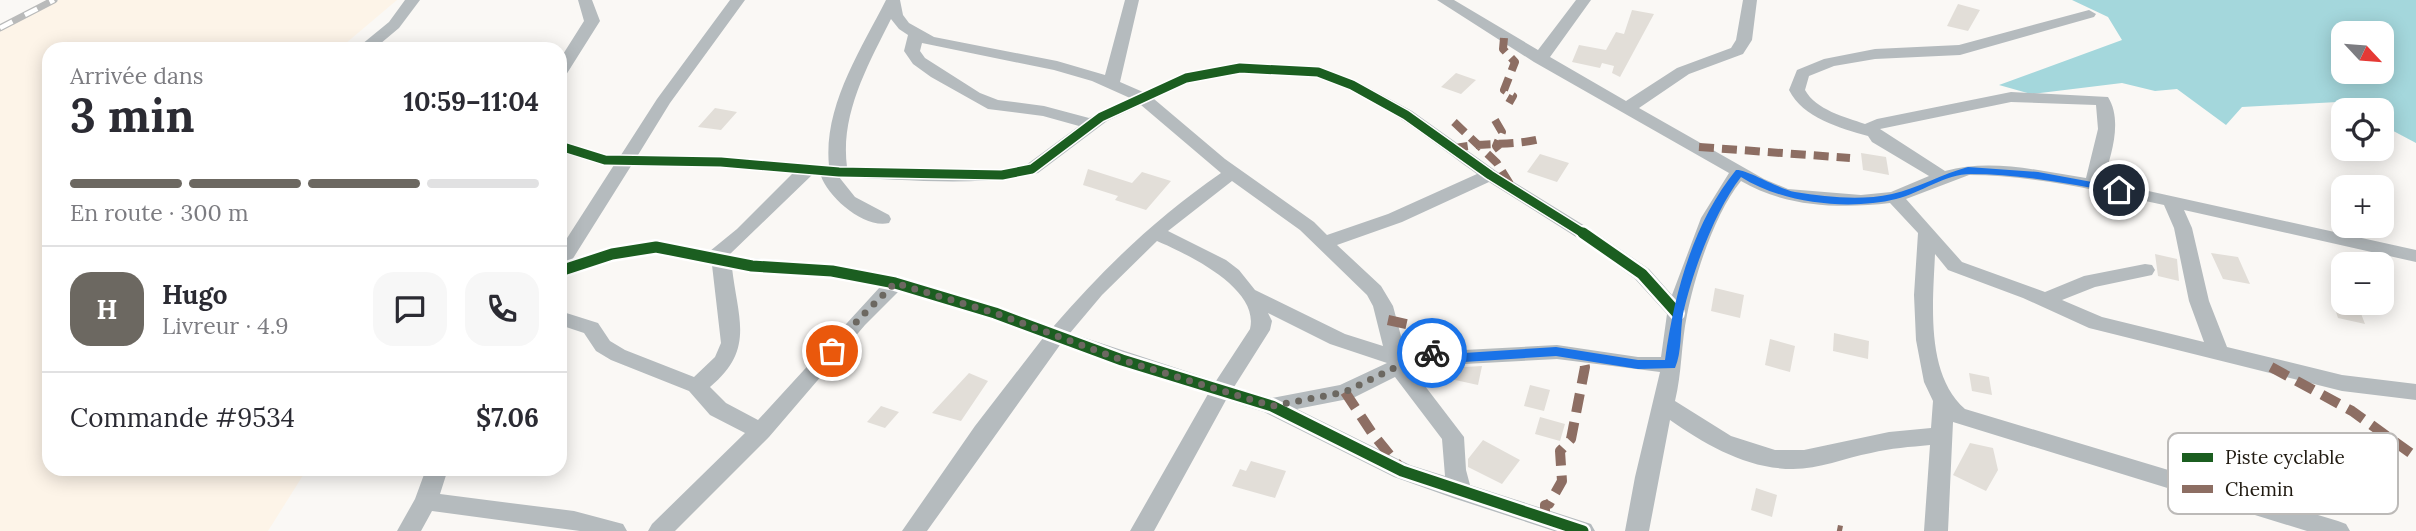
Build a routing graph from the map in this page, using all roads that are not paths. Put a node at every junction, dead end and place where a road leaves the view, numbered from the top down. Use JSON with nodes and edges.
{"nodes":[{"id":1,"x":413,"y":0,"type":"edge"},
{"id":2,"x":585,"y":0,"type":"edge"},
{"id":3,"x":738,"y":0,"type":"edge"},
{"id":4,"x":1132,"y":0,"type":"edge"},
{"id":5,"x":1584,"y":0,"type":"edge"},
{"id":6,"x":1750,"y":0,"type":"edge"},
{"id":7,"x":893,"y":1,"type":"edge"},
{"id":8,"x":1452,"y":2,"type":"edge"},
{"id":9,"x":2089,"y":14,"type":"dead end"},
{"id":10,"x":916,"y":35,"type":"junction"},
{"id":11,"x":373,"y":42,"type":"edge"},
{"id":12,"x":1540,"y":59,"type":"junction"},
{"id":13,"x":567,"y":61,"type":"edge"},
{"id":14,"x":1111,"y":83,"type":"junction"},
{"id":15,"x":1144,"y":98,"type":"junction"},
{"id":16,"x":1627,"y":108,"type":"junction"},
{"id":17,"x":1091,"y":124,"type":"junction"},
{"id":18,"x":1871,"y":132,"type":"junction"},
{"id":19,"x":567,"y":149,"type":"edge"},
{"id":20,"x":624,"y":161,"type":"junction"},
{"id":21,"x":808,"y":169,"type":"junction"},
{"id":22,"x":834,"y":171,"type":"junction"},
{"id":23,"x":1740,"y":172,"type":"junction"},
{"id":24,"x":1232,"y":173,"type":"junction"},
{"id":25,"x":1490,"y":175,"type":"junction"},
{"id":26,"x":1943,"y":177,"type":"junction"},
{"id":27,"x":2093,"y":184,"type":"junction"},
{"id":28,"x":1894,"y":197,"type":"junction"},
{"id":29,"x":2172,"y":203,"type":"junction"},
{"id":30,"x":882,"y":219,"type":"dead end"},
{"id":31,"x":1154,"y":232,"type":"junction"},
{"id":32,"x":1927,"y":232,"type":"junction"},
{"id":33,"x":1326,"y":242,"type":"junction"},
{"id":34,"x":567,"y":253,"type":"edge"},
{"id":35,"x":2416,"y":256,"type":"edge"},
{"id":36,"x":717,"y":260,"type":"junction"},
{"id":37,"x":567,"y":269,"type":"edge"},
{"id":38,"x":2145,"y":270,"type":"dead end"},
{"id":39,"x":895,"y":283,"type":"junction"},
{"id":40,"x":1250,"y":295,"type":"junction"},
{"id":41,"x":2045,"y":299,"type":"junction"},
{"id":42,"x":1677,"y":313,"type":"junction"},
{"id":43,"x":567,"y":320,"type":"edge"},
{"id":44,"x":1055,"y":335,"type":"junction"},
{"id":45,"x":2220,"y":355,"type":"junction"},
{"id":46,"x":1396,"y":361,"type":"junction"},
{"id":47,"x":1671,"y":365,"type":"junction"},
{"id":48,"x":697,"y":386,"type":"junction"},
{"id":49,"x":1220,"y":391,"type":"junction"},
{"id":50,"x":2416,"y":392,"type":"edge"},
{"id":51,"x":1943,"y":402,"type":"junction"},
{"id":52,"x":1662,"y":403,"type":"junction"},
{"id":53,"x":1272,"y":406,"type":"junction"},
{"id":54,"x":761,"y":431,"type":"junction"},
{"id":55,"x":1940,"y":435,"type":"junction"},
{"id":56,"x":435,"y":476,"type":"edge"},
{"id":57,"x":2168,"y":480,"type":"edge"},
{"id":58,"x":1461,"y":492,"type":"junction"},
{"id":59,"x":426,"y":500,"type":"junction"},
{"id":60,"x":2281,"y":514,"type":"edge"},
{"id":61,"x":1542,"y":524,"type":"edge"},
{"id":62,"x":409,"y":531,"type":"edge"},
{"id":63,"x":615,"y":531,"type":"edge"},
{"id":64,"x":660,"y":531,"type":"edge"},
{"id":65,"x":914,"y":531,"type":"edge"},
{"id":66,"x":1142,"y":531,"type":"edge"},
{"id":67,"x":1583,"y":531,"type":"edge"},
{"id":68,"x":1637,"y":531,"type":"edge"},
{"id":69,"x":1936,"y":531,"type":"edge"},
{"id":70,"x":2338,"y":531,"type":"edge"}],
"edges":[{"from":1,"to":11,"type":"street"},
{"from":2,"to":13,"type":"street"},
{"from":3,"to":20,"type":"street"},
{"from":4,"to":14,"type":"street"},
{"from":5,"to":12,"type":"street"},
{"from":6,"to":16,"type":"street"},
{"from":7,"to":10,"type":"street"},
{"from":7,"to":22,"type":"street"},
{"from":8,"to":12,"type":"street"},
{"from":9,"to":18,"type":"street"},
{"from":10,"to":14,"type":"street"},
{"from":10,"to":17,"type":"street"},
{"from":12,"to":16,"type":"street"},
{"from":14,"to":15,"type":"street"},
{"from":15,"to":17,"type":"street"},
{"from":15,"to":24,"type":"street"},
{"from":15,"to":25,"type":"street"},
{"from":16,"to":23,"type":"street"},
{"from":17,"to":22,"type":"street"},
{"from":18,"to":26,"type":"street"},
{"from":18,"to":27,"type":"street"},
{"from":19,"to":20,"type":"street"},
{"from":20,"to":21,"type":"street"},
{"from":20,"to":34,"type":"street"},
{"from":21,"to":22,"type":"street"},
{"from":21,"to":36,"type":"street"},
{"from":22,"to":30,"type":"street"},
{"from":23,"to":28,"type":"street"},
{"from":23,"to":42,"type":"street"},
{"from":24,"to":31,"type":"street"},
{"from":24,"to":33,"type":"street"},
{"from":25,"to":33,"type":"street"},
{"from":25,"to":42,"type":"street"},
{"from":26,"to":27,"type":"street"},
{"from":26,"to":28,"type":"street"},
{"from":27,"to":29,"type":"street"},
{"from":28,"to":32,"type":"street"},
{"from":29,"to":35,"type":"street"},
{"from":29,"to":45,"type":"street"},
{"from":31,"to":40,"type":"street"},
{"from":31,"to":44,"type":"street"},
{"from":32,"to":41,"type":"street"},
{"from":32,"to":51,"type":"street"},
{"from":33,"to":46,"type":"street"},
{"from":36,"to":37,"type":"street"},
{"from":36,"to":39,"type":"street"},
{"from":36,"to":48,"type":"street"},
{"from":38,"to":41,"type":"street"},
{"from":39,"to":44,"type":"street"},
{"from":39,"to":54,"type":"street"},
{"from":40,"to":46,"type":"street"},
{"from":40,"to":49,"type":"street"},
{"from":41,"to":45,"type":"street"},
{"from":42,"to":47,"type":"street"},
{"from":43,"to":48,"type":"street"},
{"from":44,"to":49,"type":"street"},
{"from":44,"to":65,"type":"street"},
{"from":45,"to":50,"type":"street"},
{"from":46,"to":47,"type":"street"},
{"from":46,"to":53,"type":"street"},
{"from":46,"to":58,"type":"street"},
{"from":47,"to":52,"type":"street"},
{"from":48,"to":54,"type":"street"},
{"from":49,"to":53,"type":"street"},
{"from":49,"to":66,"type":"street"},
{"from":51,"to":55,"type":"street"},
{"from":51,"to":57,"type":"street"},
{"from":52,"to":55,"type":"street"},
{"from":52,"to":68,"type":"street"},
{"from":53,"to":58,"type":"street"},
{"from":54,"to":64,"type":"street"},
{"from":55,"to":69,"type":"street"},
{"from":56,"to":59,"type":"street"},
{"from":58,"to":61,"type":"street"},
{"from":59,"to":62,"type":"street"},
{"from":59,"to":63,"type":"street"},
{"from":60,"to":70,"type":"street"},
{"from":61,"to":67,"type":"street"}]}
